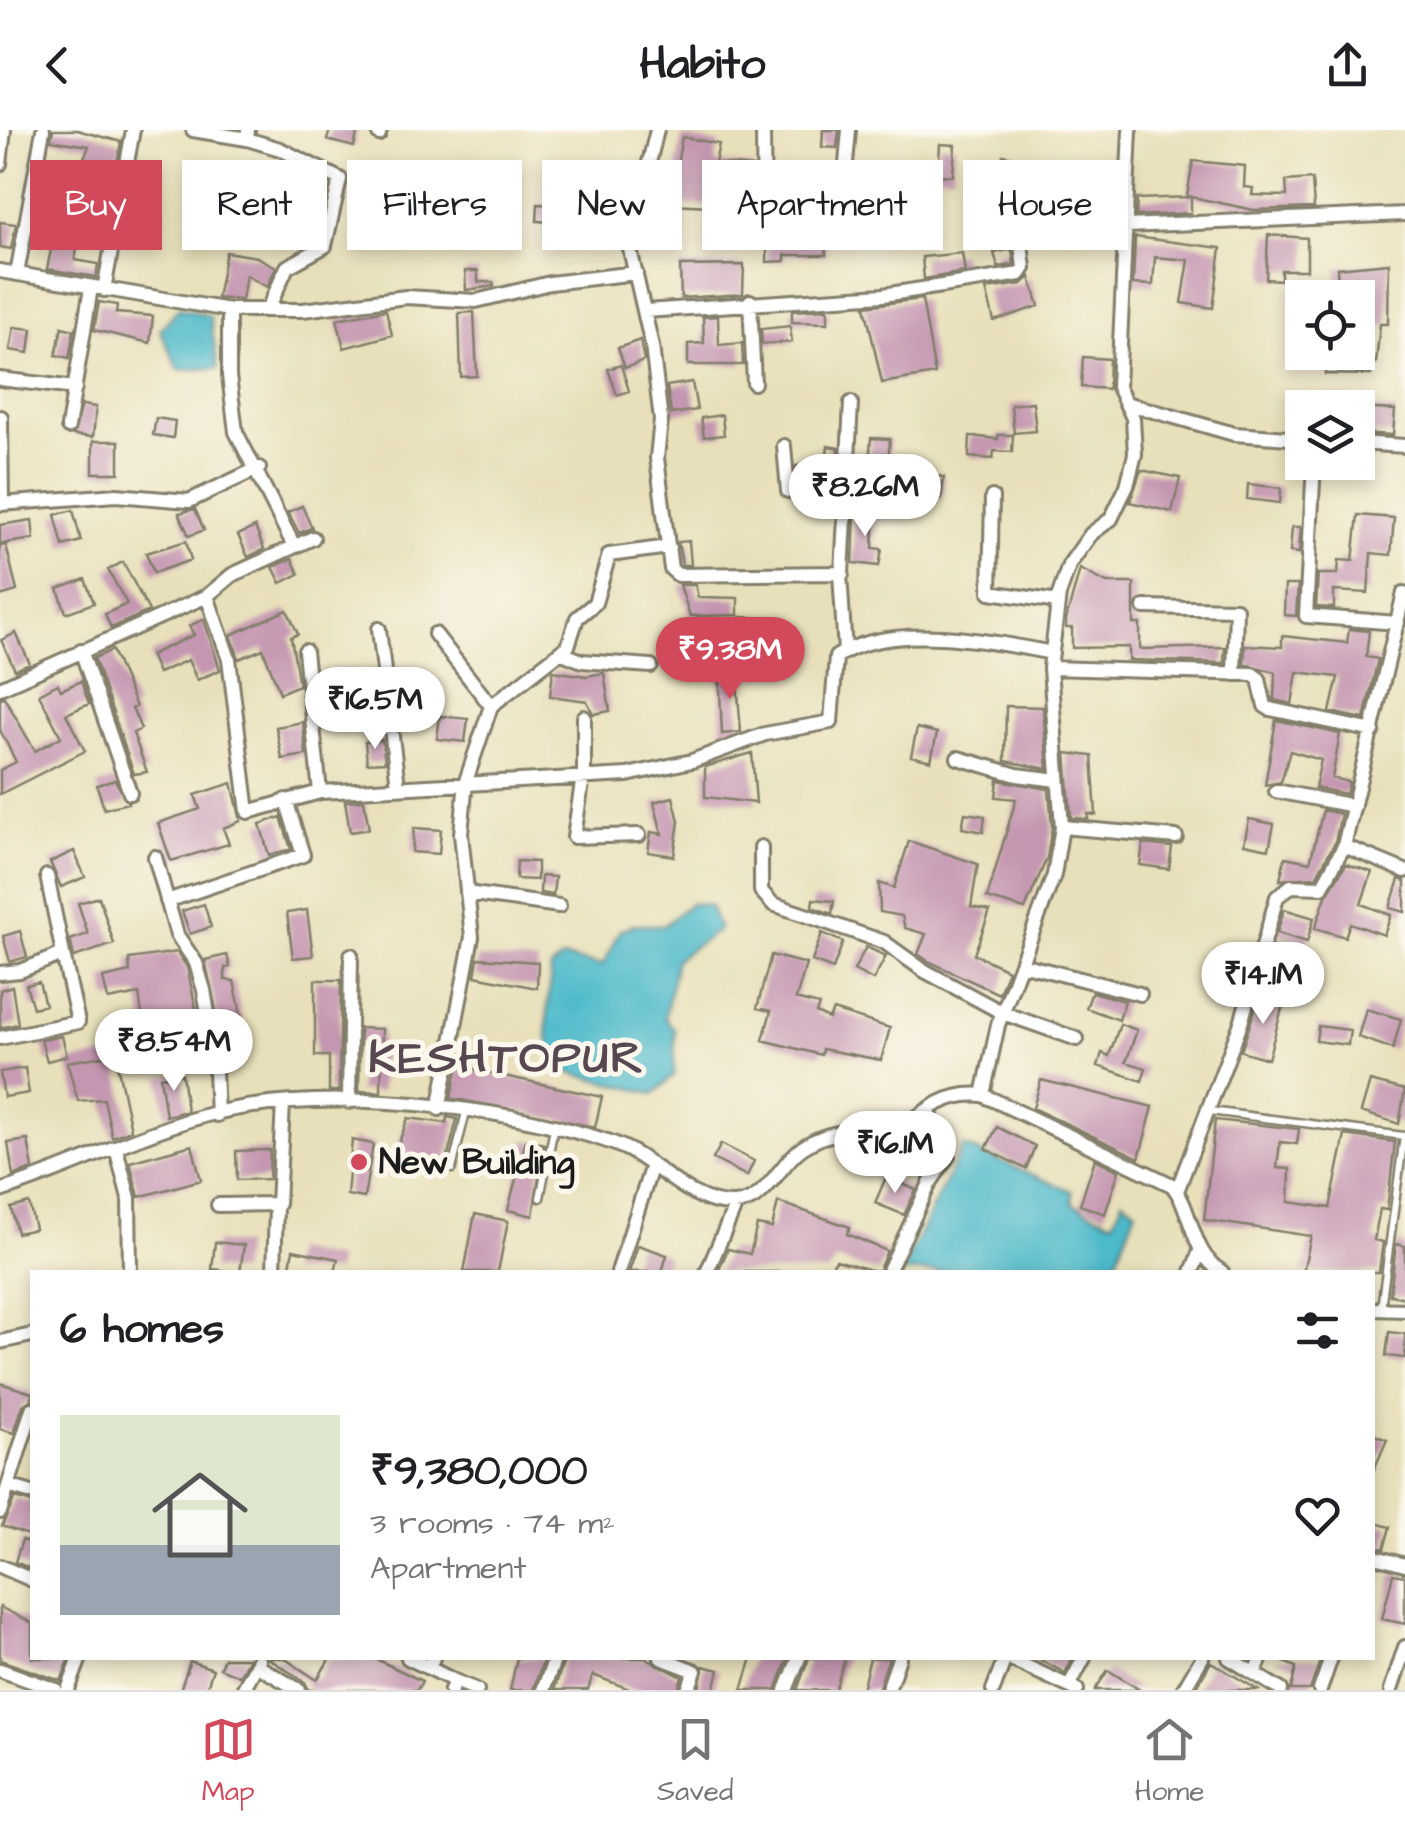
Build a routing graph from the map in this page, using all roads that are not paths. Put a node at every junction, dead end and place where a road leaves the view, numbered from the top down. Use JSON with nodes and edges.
{"nodes":[{"id":1,"x":4,"y":130,"type":"edge"},
{"id":2,"x":43,"y":130,"type":"edge"},
{"id":3,"x":133,"y":130,"type":"edge"},
{"id":4,"x":193,"y":130,"type":"edge"},
{"id":5,"x":657,"y":130,"type":"edge"},
{"id":6,"x":764,"y":130,"type":"edge"},
{"id":7,"x":849,"y":130,"type":"edge"},
{"id":8,"x":1130,"y":130,"type":"edge"},
{"id":9,"x":248,"y":135,"type":"edge"},
{"id":10,"x":764,"y":160,"type":"edge"},
{"id":11,"x":846,"y":160,"type":"edge"},
{"id":12,"x":0,"y":164,"type":"edge"},
{"id":13,"x":1128,"y":178,"type":"edge"},
{"id":14,"x":1405,"y":214,"type":"edge"},
{"id":15,"x":1128,"y":226,"type":"edge"},
{"id":16,"x":1023,"y":250,"type":"edge"},
{"id":17,"x":1125,"y":250,"type":"edge"},
{"id":18,"x":0,"y":271,"type":"edge"},
{"id":19,"x":636,"y":273,"type":"junction"},
{"id":20,"x":18,"y":274,"type":"junction"},
{"id":21,"x":97,"y":289,"type":"junction"},
{"id":22,"x":750,"y":301,"type":"junction"},
{"id":23,"x":268,"y":309,"type":"junction"},
{"id":24,"x":229,"y":310,"type":"junction"},
{"id":25,"x":645,"y":311,"type":"junction"},
{"id":26,"x":0,"y":379,"type":"edge"},
{"id":27,"x":754,"y":383,"type":"dead end"},
{"id":28,"x":74,"y":388,"type":"junction"},
{"id":29,"x":851,"y":403,"type":"dead end"},
{"id":30,"x":1129,"y":404,"type":"junction"},
{"id":31,"x":1,"y":417,"type":"edge"},
{"id":32,"x":68,"y":426,"type":"dead end"},
{"id":33,"x":1285,"y":438,"type":"edge"},
{"id":34,"x":1375,"y":443,"type":"edge"},
{"id":35,"x":784,"y":446,"type":"dead end"},
{"id":36,"x":1405,"y":446,"type":"edge"},
{"id":37,"x":258,"y":468,"type":"junction"},
{"id":38,"x":1313,"y":480,"type":"edge"},
{"id":39,"x":992,"y":497,"type":"dead end"},
{"id":40,"x":848,"y":502,"type":"junction"},
{"id":41,"x":1,"y":504,"type":"edge"},
{"id":42,"x":314,"y":538,"type":"dead end"},
{"id":43,"x":294,"y":546,"type":"junction"},
{"id":44,"x":670,"y":547,"type":"junction"},
{"id":45,"x":842,"y":574,"type":"junction"},
{"id":46,"x":1404,"y":593,"type":"edge"},
{"id":47,"x":207,"y":596,"type":"junction"},
{"id":48,"x":1058,"y":602,"type":"junction"},
{"id":49,"x":1144,"y":607,"type":"dead end"},
{"id":50,"x":1398,"y":622,"type":"junction"},
{"id":51,"x":379,"y":630,"type":"dead end"},
{"id":52,"x":435,"y":634,"type":"dead end"},
{"id":53,"x":82,"y":650,"type":"junction"},
{"id":54,"x":304,"y":651,"type":"dead end"},
{"id":55,"x":845,"y":652,"type":"junction"},
{"id":56,"x":1052,"y":653,"type":"junction"},
{"id":57,"x":562,"y":654,"type":"junction"},
{"id":58,"x":652,"y":666,"type":"dead end"},
{"id":59,"x":1050,"y":668,"type":"junction"},
{"id":60,"x":1234,"y":674,"type":"junction"},
{"id":61,"x":0,"y":688,"type":"edge"},
{"id":62,"x":491,"y":706,"type":"junction"},
{"id":63,"x":584,"y":718,"type":"dead end"},
{"id":64,"x":1374,"y":730,"type":"junction"},
{"id":65,"x":958,"y":758,"type":"dead end"},
{"id":66,"x":584,"y":776,"type":"junction"},
{"id":67,"x":1058,"y":780,"type":"junction"},
{"id":68,"x":466,"y":781,"type":"junction"},
{"id":69,"x":398,"y":786,"type":"junction"},
{"id":70,"x":320,"y":792,"type":"junction"},
{"id":71,"x":1276,"y":792,"type":"dead end"},
{"id":72,"x":130,"y":793,"type":"dead end"},
{"id":73,"x":286,"y":800,"type":"junction"},
{"id":74,"x":1354,"y":806,"type":"junction"},
{"id":75,"x":1062,"y":827,"type":"junction"},
{"id":76,"x":640,"y":835,"type":"dead end"},
{"id":77,"x":1176,"y":837,"type":"dead end"},
{"id":78,"x":1344,"y":846,"type":"junction"},
{"id":79,"x":761,"y":848,"type":"dead end"},
{"id":80,"x":155,"y":858,"type":"dead end"},
{"id":81,"x":1405,"y":871,"type":"edge"},
{"id":82,"x":47,"y":876,"type":"dead end"},
{"id":83,"x":468,"y":892,"type":"junction"},
{"id":84,"x":167,"y":901,"type":"junction"},
{"id":85,"x":559,"y":906,"type":"dead end"},
{"id":86,"x":63,"y":954,"type":"junction"},
{"id":87,"x":352,"y":955,"type":"dead end"},
{"id":88,"x":1022,"y":964,"type":"junction"},
{"id":89,"x":0,"y":972,"type":"edge"},
{"id":90,"x":1140,"y":994,"type":"dead end"},
{"id":91,"x":1003,"y":1014,"type":"junction"},
{"id":92,"x":0,"y":1038,"type":"edge"},
{"id":93,"x":1076,"y":1039,"type":"dead end"},
{"id":94,"x":983,"y":1095,"type":"junction"},
{"id":95,"x":348,"y":1102,"type":"junction"},
{"id":96,"x":283,"y":1104,"type":"junction"},
{"id":97,"x":439,"y":1109,"type":"junction"},
{"id":98,"x":928,"y":1110,"type":"junction"},
{"id":99,"x":1210,"y":1111,"type":"junction"},
{"id":100,"x":466,"y":1112,"type":"junction"},
{"id":101,"x":218,"y":1114,"type":"junction"},
{"id":102,"x":554,"y":1126,"type":"junction"},
{"id":103,"x":116,"y":1148,"type":"junction"},
{"id":104,"x":1404,"y":1162,"type":"edge"},
{"id":105,"x":652,"y":1165,"type":"junction"},
{"id":106,"x":452,"y":1169,"type":"dead end"},
{"id":107,"x":0,"y":1191,"type":"edge"},
{"id":108,"x":1177,"y":1191,"type":"junction"},
{"id":109,"x":540,"y":1198,"type":"dead end"},
{"id":110,"x":736,"y":1204,"type":"junction"},
{"id":111,"x":218,"y":1205,"type":"dead end"},
{"id":112,"x":276,"y":1207,"type":"junction"},
{"id":113,"x":1391,"y":1234,"type":"junction"},
{"id":114,"x":1405,"y":1236,"type":"edge"},
{"id":115,"x":1200,"y":1251,"type":"junction"},
{"id":116,"x":130,"y":1270,"type":"edge"},
{"id":117,"x":274,"y":1270,"type":"edge"},
{"id":118,"x":619,"y":1270,"type":"edge"},
{"id":119,"x":708,"y":1270,"type":"edge"},
{"id":120,"x":889,"y":1270,"type":"edge"},
{"id":121,"x":1193,"y":1270,"type":"edge"},
{"id":122,"x":1220,"y":1270,"type":"edge"},
{"id":123,"x":1376,"y":1310,"type":"edge"},
{"id":124,"x":1405,"y":1310,"type":"edge"},
{"id":125,"x":30,"y":1335,"type":"edge"},
{"id":126,"x":0,"y":1342,"type":"edge"},
{"id":127,"x":30,"y":1415,"type":"edge"},
{"id":128,"x":8,"y":1486,"type":"junction"},
{"id":129,"x":30,"y":1492,"type":"edge"},
{"id":130,"x":0,"y":1512,"type":"edge"},
{"id":131,"x":1375,"y":1557,"type":"edge"},
{"id":132,"x":1405,"y":1565,"type":"edge"},
{"id":133,"x":0,"y":1566,"type":"edge"},
{"id":134,"x":30,"y":1579,"type":"edge"},
{"id":135,"x":1405,"y":1647,"type":"edge"},
{"id":136,"x":79,"y":1660,"type":"edge"},
{"id":137,"x":554,"y":1660,"type":"edge"},
{"id":138,"x":666,"y":1660,"type":"edge"},
{"id":139,"x":797,"y":1660,"type":"edge"},
{"id":140,"x":898,"y":1660,"type":"edge"},
{"id":141,"x":1006,"y":1660,"type":"edge"},
{"id":142,"x":1011,"y":1660,"type":"edge"},
{"id":143,"x":1083,"y":1660,"type":"edge"},
{"id":144,"x":1201,"y":1660,"type":"edge"},
{"id":145,"x":1233,"y":1660,"type":"edge"},
{"id":146,"x":1260,"y":1660,"type":"edge"},
{"id":147,"x":1331,"y":1660,"type":"edge"},
{"id":148,"x":258,"y":1661,"type":"edge"},
{"id":149,"x":431,"y":1663,"type":"edge"},
{"id":150,"x":0,"y":1670,"type":"edge"},
{"id":151,"x":1255,"y":1672,"type":"junction"},
{"id":152,"x":453,"y":1686,"type":"edge"},
{"id":153,"x":1068,"y":1687,"type":"edge"},
{"id":154,"x":56,"y":1690,"type":"edge"},
{"id":155,"x":68,"y":1690,"type":"edge"},
{"id":156,"x":243,"y":1690,"type":"edge"},
{"id":157,"x":299,"y":1690,"type":"edge"},
{"id":158,"x":477,"y":1690,"type":"edge"},
{"id":159,"x":543,"y":1690,"type":"edge"},
{"id":160,"x":688,"y":1690,"type":"edge"},
{"id":161,"x":786,"y":1690,"type":"edge"},
{"id":162,"x":888,"y":1690,"type":"edge"},
{"id":163,"x":993,"y":1690,"type":"edge"},
{"id":164,"x":1183,"y":1690,"type":"edge"},
{"id":165,"x":1281,"y":1690,"type":"edge"},
{"id":166,"x":1320,"y":1690,"type":"edge"},
{"id":167,"x":1391,"y":1690,"type":"edge"}],
"edges":[{"from":1,"to":12,"type":"street"},
{"from":2,"to":20,"type":"street"},
{"from":3,"to":21,"type":"street"},
{"from":4,"to":9,"type":"street"},
{"from":5,"to":19,"type":"street"},
{"from":6,"to":10,"type":"street"},
{"from":7,"to":11,"type":"street"},
{"from":8,"to":13,"type":"street"},
{"from":9,"to":23,"type":"street"},
{"from":14,"to":15,"type":"street"},
{"from":16,"to":22,"type":"street"},
{"from":17,"to":30,"type":"street"},
{"from":18,"to":20,"type":"street"},
{"from":19,"to":23,"type":"street"},
{"from":19,"to":25,"type":"street"},
{"from":20,"to":21,"type":"street"},
{"from":21,"to":24,"type":"street"},
{"from":21,"to":28,"type":"street"},
{"from":22,"to":25,"type":"street"},
{"from":22,"to":27,"type":"street"},
{"from":23,"to":24,"type":"street"},
{"from":24,"to":37,"type":"street"},
{"from":25,"to":44,"type":"street"},
{"from":26,"to":28,"type":"street"},
{"from":28,"to":32,"type":"street"},
{"from":29,"to":40,"type":"street"},
{"from":30,"to":33,"type":"street"},
{"from":30,"to":48,"type":"street"},
{"from":31,"to":41,"type":"street"},
{"from":34,"to":36,"type":"street"},
{"from":35,"to":40,"type":"street"},
{"from":37,"to":41,"type":"street"},
{"from":37,"to":43,"type":"street"},
{"from":38,"to":50,"type":"street"},
{"from":39,"to":48,"type":"street"},
{"from":40,"to":45,"type":"street"},
{"from":42,"to":43,"type":"street"},
{"from":43,"to":47,"type":"street"},
{"from":44,"to":45,"type":"street"},
{"from":44,"to":57,"type":"street"},
{"from":45,"to":55,"type":"street"},
{"from":46,"to":50,"type":"street"},
{"from":47,"to":53,"type":"street"},
{"from":47,"to":73,"type":"street"},
{"from":48,"to":56,"type":"street"},
{"from":49,"to":60,"type":"street"},
{"from":50,"to":64,"type":"street"},
{"from":51,"to":69,"type":"street"},
{"from":52,"to":62,"type":"street"},
{"from":53,"to":61,"type":"street"},
{"from":53,"to":72,"type":"street"},
{"from":54,"to":70,"type":"street"},
{"from":55,"to":56,"type":"street"},
{"from":55,"to":66,"type":"street"},
{"from":56,"to":59,"type":"street"},
{"from":57,"to":58,"type":"street"},
{"from":57,"to":62,"type":"street"},
{"from":59,"to":60,"type":"street"},
{"from":59,"to":67,"type":"street"},
{"from":60,"to":64,"type":"street"},
{"from":62,"to":68,"type":"street"},
{"from":63,"to":66,"type":"street"},
{"from":64,"to":74,"type":"street"},
{"from":65,"to":67,"type":"street"},
{"from":66,"to":68,"type":"street"},
{"from":66,"to":76,"type":"street"},
{"from":67,"to":75,"type":"street"},
{"from":68,"to":69,"type":"street"},
{"from":68,"to":83,"type":"street"},
{"from":69,"to":70,"type":"street"},
{"from":70,"to":73,"type":"street"},
{"from":71,"to":74,"type":"street"},
{"from":73,"to":84,"type":"street"},
{"from":74,"to":78,"type":"street"},
{"from":75,"to":77,"type":"street"},
{"from":75,"to":88,"type":"street"},
{"from":78,"to":81,"type":"street"},
{"from":78,"to":99,"type":"street"},
{"from":79,"to":91,"type":"street"},
{"from":80,"to":84,"type":"street"},
{"from":82,"to":86,"type":"street"},
{"from":83,"to":85,"type":"street"},
{"from":83,"to":97,"type":"street"},
{"from":84,"to":101,"type":"street"},
{"from":86,"to":89,"type":"street"},
{"from":86,"to":92,"type":"street"},
{"from":87,"to":95,"type":"street"},
{"from":88,"to":90,"type":"street"},
{"from":88,"to":91,"type":"street"},
{"from":91,"to":93,"type":"street"},
{"from":91,"to":94,"type":"street"},
{"from":94,"to":98,"type":"street"},
{"from":94,"to":108,"type":"street"},
{"from":95,"to":96,"type":"street"},
{"from":95,"to":97,"type":"street"},
{"from":96,"to":101,"type":"street"},
{"from":96,"to":112,"type":"street"},
{"from":97,"to":100,"type":"street"},
{"from":98,"to":110,"type":"street"},
{"from":98,"to":120,"type":"street"},
{"from":99,"to":104,"type":"lane"},
{"from":99,"to":108,"type":"street"},
{"from":100,"to":102,"type":"street"},
{"from":100,"to":106,"type":"lane"},
{"from":101,"to":103,"type":"street"},
{"from":102,"to":105,"type":"street"},
{"from":102,"to":109,"type":"lane"},
{"from":103,"to":107,"type":"street"},
{"from":103,"to":116,"type":"street"},
{"from":104,"to":113,"type":"lane"},
{"from":105,"to":110,"type":"street"},
{"from":105,"to":118,"type":"street"},
{"from":108,"to":115,"type":"street"},
{"from":110,"to":119,"type":"street"},
{"from":111,"to":112,"type":"street"},
{"from":112,"to":117,"type":"street"},
{"from":113,"to":114,"type":"lane"},
{"from":113,"to":123,"type":"lane"},
{"from":115,"to":121,"type":"street"},
{"from":115,"to":122,"type":"street"},
{"from":123,"to":124,"type":"street"},
{"from":125,"to":126,"type":"street"},
{"from":127,"to":128,"type":"street"},
{"from":128,"to":129,"type":"street"},
{"from":128,"to":130,"type":"street"},
{"from":131,"to":132,"type":"street"},
{"from":133,"to":134,"type":"street"},
{"from":135,"to":167,"type":"street"},
{"from":136,"to":155,"type":"street"},
{"from":137,"to":159,"type":"street"},
{"from":138,"to":160,"type":"street"},
{"from":139,"to":161,"type":"street"},
{"from":140,"to":162,"type":"street"},
{"from":141,"to":163,"type":"street"},
{"from":142,"to":153,"type":"street"},
{"from":143,"to":153,"type":"street"},
{"from":144,"to":164,"type":"street"},
{"from":145,"to":151,"type":"street"},
{"from":146,"to":151,"type":"street"},
{"from":147,"to":166,"type":"street"},
{"from":148,"to":156,"type":"street"},
{"from":148,"to":157,"type":"street"},
{"from":149,"to":152,"type":"street"},
{"from":150,"to":154,"type":"street"},
{"from":151,"to":165,"type":"street"},
{"from":152,"to":158,"type":"street"}]}
